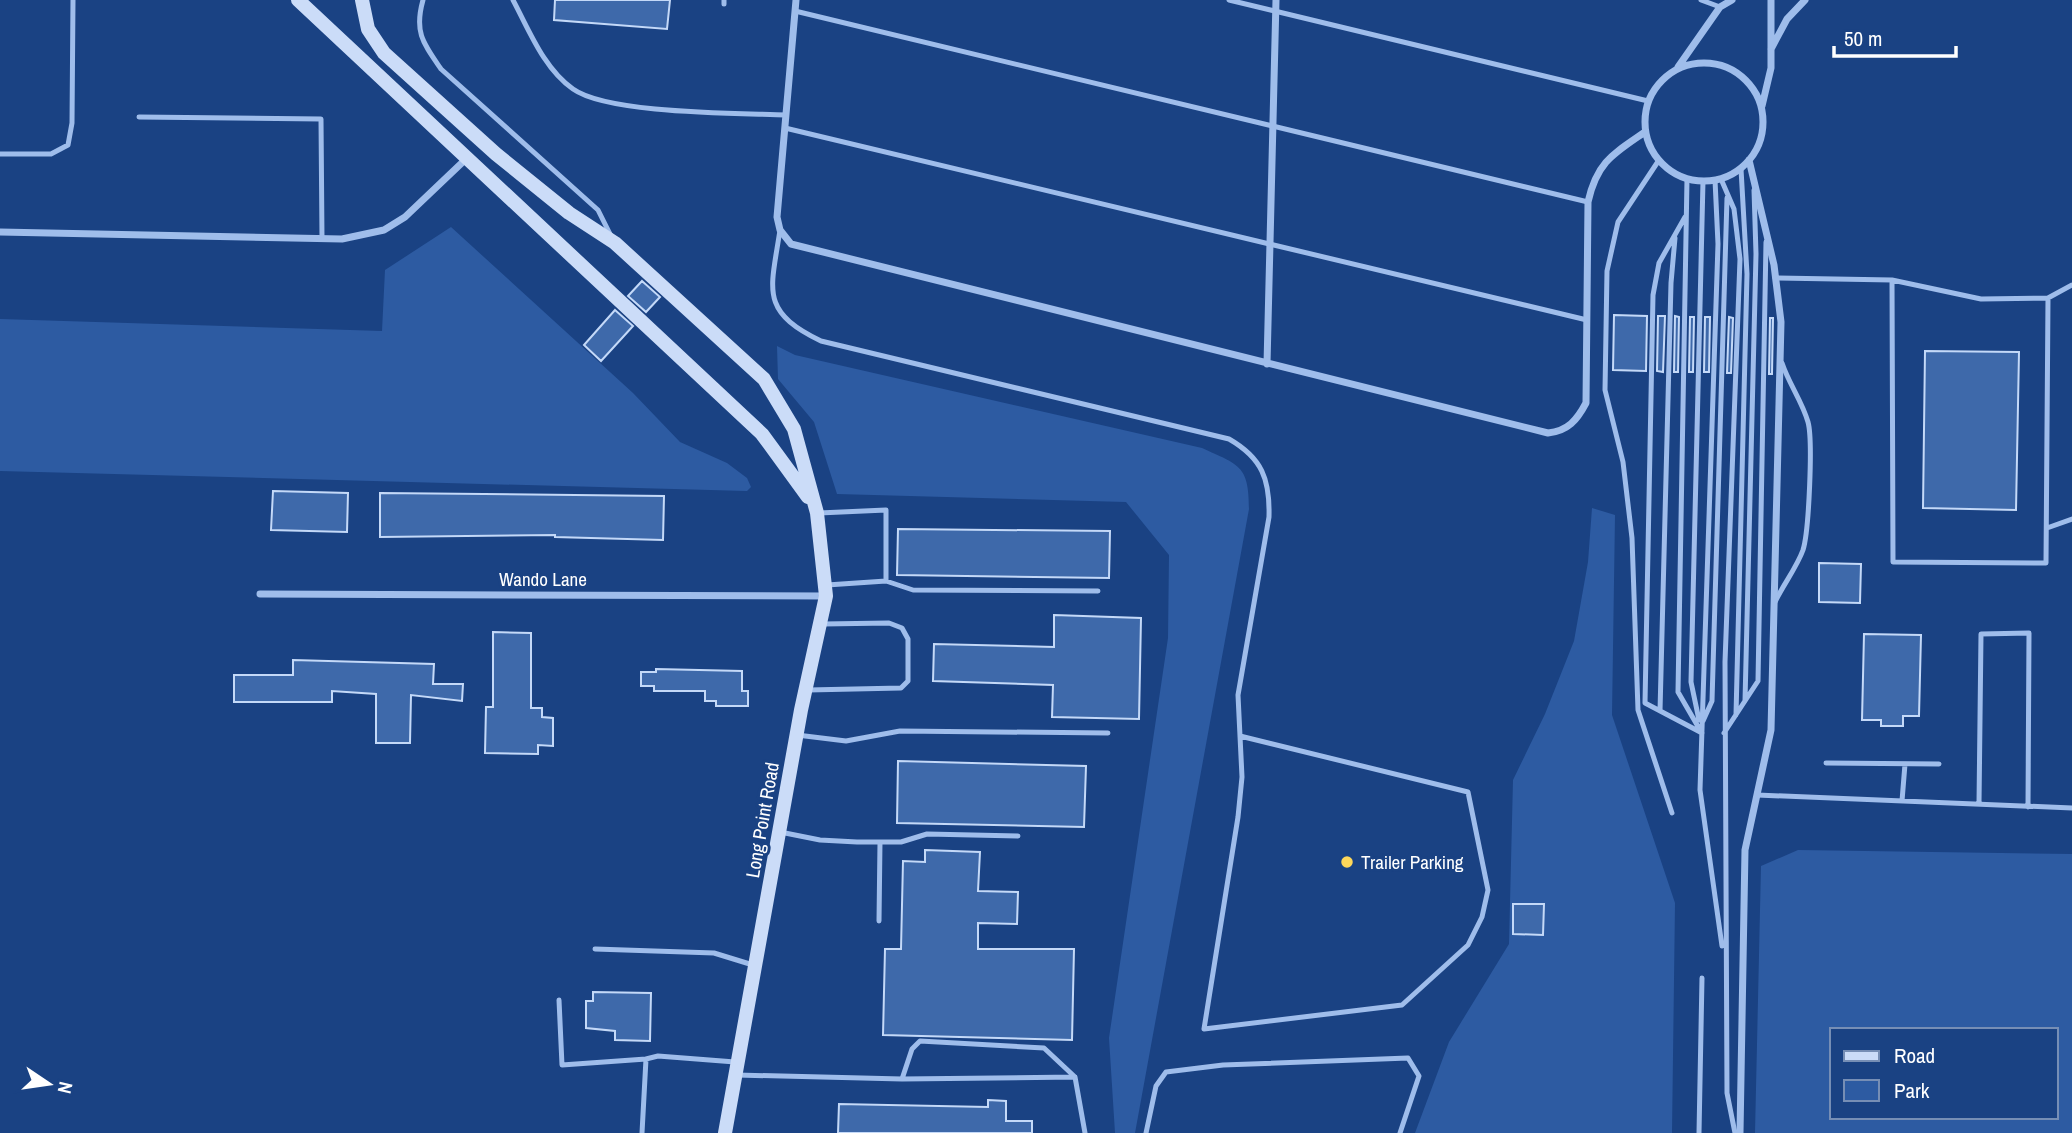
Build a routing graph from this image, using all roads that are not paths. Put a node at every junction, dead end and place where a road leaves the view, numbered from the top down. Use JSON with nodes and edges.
{"nodes":[{"id":1,"x":73,"y":0,"type":"edge"},
{"id":2,"x":298,"y":0,"type":"edge"},
{"id":3,"x":362,"y":0,"type":"edge"},
{"id":4,"x":423,"y":0,"type":"edge"},
{"id":5,"x":513,"y":0,"type":"edge"},
{"id":6,"x":796,"y":0,"type":"edge"},
{"id":7,"x":1229,"y":0,"type":"edge"},
{"id":8,"x":1276,"y":0,"type":"edge"},
{"id":9,"x":1702,"y":0,"type":"edge"},
{"id":10,"x":1732,"y":0,"type":"edge"},
{"id":11,"x":1771,"y":0,"type":"edge"},
{"id":12,"x":1805,"y":0,"type":"edge"},
{"id":13,"x":1720,"y":7,"type":"junction"},
{"id":14,"x":795,"y":11,"type":"junction"},
{"id":15,"x":1275,"y":11,"type":"junction"},
{"id":16,"x":1771,"y":49,"type":"junction"},
{"id":17,"x":1676,"y":69,"type":"junction"},
{"id":18,"x":1648,"y":100,"type":"junction"},
{"id":19,"x":1762,"y":107,"type":"junction"},
{"id":20,"x":786,"y":114,"type":"junction"},
{"id":21,"x":139,"y":117,"type":"dead end"},
{"id":22,"x":1273,"y":126,"type":"junction"},
{"id":23,"x":785,"y":128,"type":"junction"},
{"id":24,"x":1645,"y":132,"type":"junction"},
{"id":25,"x":0,"y":154,"type":"edge"},
{"id":26,"x":467,"y":158,"type":"junction"},
{"id":27,"x":1659,"y":160,"type":"junction"},
{"id":28,"x":1749,"y":160,"type":"junction"},
{"id":29,"x":1741,"y":169,"type":"junction"},
{"id":30,"x":1753,"y":178,"type":"junction"},
{"id":31,"x":1687,"y":179,"type":"junction"},
{"id":32,"x":1718,"y":179,"type":"junction"},
{"id":33,"x":1703,"y":181,"type":"junction"},
{"id":34,"x":1727,"y":193,"type":"junction"},
{"id":35,"x":1588,"y":202,"type":"junction"},
{"id":36,"x":1686,"y":216,"type":"junction"},
{"id":37,"x":780,"y":230,"type":"junction"},
{"id":38,"x":0,"y":232,"type":"edge"},
{"id":39,"x":1676,"y":234,"type":"junction"},
{"id":40,"x":1766,"y":234,"type":"junction"},
{"id":41,"x":322,"y":239,"type":"junction"},
{"id":42,"x":615,"y":243,"type":"junction"},
{"id":43,"x":1270,"y":244,"type":"junction"},
{"id":44,"x":1775,"y":278,"type":"junction"},
{"id":45,"x":1892,"y":280,"type":"junction"},
{"id":46,"x":2072,"y":285,"type":"edge"},
{"id":47,"x":2048,"y":298,"type":"junction"},
{"id":48,"x":1587,"y":320,"type":"junction"},
{"id":49,"x":1780,"y":359,"type":"junction"},
{"id":50,"x":1267,"y":364,"type":"junction"},
{"id":51,"x":817,"y":513,"type":"junction"},
{"id":52,"x":2072,"y":519,"type":"edge"},
{"id":53,"x":2047,"y":527,"type":"junction"},
{"id":54,"x":886,"y":581,"type":"junction"},
{"id":55,"x":825,"y":591,"type":"junction"},
{"id":56,"x":1098,"y":591,"type":"dead end"},
{"id":57,"x":260,"y":594,"type":"dead end"},
{"id":58,"x":1774,"y":605,"type":"junction"},
{"id":59,"x":820,"y":624,"type":"junction"},
{"id":60,"x":806,"y":690,"type":"junction"},
{"id":61,"x":1745,"y":701,"type":"junction"},
{"id":62,"x":1660,"y":711,"type":"junction"},
{"id":63,"x":1736,"y":715,"type":"junction"},
{"id":64,"x":1702,"y":724,"type":"junction"},
{"id":65,"x":1108,"y":733,"type":"dead end"},
{"id":66,"x":1702,"y":733,"type":"junction"},
{"id":67,"x":1724,"y":733,"type":"junction"},
{"id":68,"x":797,"y":735,"type":"junction"},
{"id":69,"x":1240,"y":736,"type":"junction"},
{"id":70,"x":1826,"y":763,"type":"dead end"},
{"id":71,"x":1905,"y":764,"type":"junction"},
{"id":72,"x":1940,"y":764,"type":"dead end"},
{"id":73,"x":1757,"y":795,"type":"junction"},
{"id":74,"x":1902,"y":801,"type":"junction"},
{"id":75,"x":1979,"y":804,"type":"junction"},
{"id":76,"x":2028,"y":807,"type":"junction"},
{"id":77,"x":2072,"y":808,"type":"edge"},
{"id":78,"x":1672,"y":813,"type":"dead end"},
{"id":79,"x":780,"y":832,"type":"junction"},
{"id":80,"x":1018,"y":836,"type":"dead end"},
{"id":81,"x":880,"y":842,"type":"junction"},
{"id":82,"x":879,"y":921,"type":"dead end"},
{"id":83,"x":595,"y":949,"type":"dead end"},
{"id":84,"x":756,"y":966,"type":"junction"},
{"id":85,"x":1726,"y":970,"type":"junction"},
{"id":86,"x":1702,"y":978,"type":"dead end"},
{"id":87,"x":559,"y":1000,"type":"dead end"},
{"id":88,"x":646,"y":1059,"type":"junction"},
{"id":89,"x":738,"y":1069,"type":"junction"},
{"id":90,"x":1075,"y":1077,"type":"junction"},
{"id":91,"x":902,"y":1079,"type":"junction"},
{"id":92,"x":642,"y":1133,"type":"edge"},
{"id":93,"x":725,"y":1133,"type":"edge"},
{"id":94,"x":1085,"y":1133,"type":"edge"},
{"id":95,"x":1146,"y":1133,"type":"edge"},
{"id":96,"x":1400,"y":1133,"type":"edge"},
{"id":97,"x":1699,"y":1133,"type":"edge"},
{"id":98,"x":1737,"y":1133,"type":"edge"}],
"edges":[{"from":1,"to":25,"type":"lane"},
{"from":2,"to":26,"type":"main road"},
{"from":3,"to":42,"type":"main road","name":"Long Point Road"},
{"from":4,"to":42,"type":"lane"},
{"from":5,"to":20,"type":"lane"},
{"from":6,"to":14,"type":"street"},
{"from":7,"to":15,"type":"lane"},
{"from":8,"to":15,"type":"street"},
{"from":9,"to":13,"type":"lane"},
{"from":10,"to":13,"type":"street"},
{"from":11,"to":16,"type":"street"},
{"from":12,"to":16,"type":"street"},
{"from":13,"to":17,"type":"street"},
{"from":14,"to":20,"type":"street"},
{"from":14,"to":22,"type":"lane"},
{"from":15,"to":18,"type":"lane"},
{"from":15,"to":22,"type":"street"},
{"from":16,"to":19,"type":"street"},
{"from":17,"to":18,"type":"street"},
{"from":17,"to":19,"type":"street"},
{"from":18,"to":24,"type":"street"},
{"from":19,"to":28,"type":"street"},
{"from":20,"to":23,"type":"street"},
{"from":21,"to":41,"type":"lane"},
{"from":22,"to":35,"type":"lane"},
{"from":22,"to":43,"type":"street"},
{"from":23,"to":37,"type":"street"},
{"from":23,"to":43,"type":"lane"},
{"from":24,"to":27,"type":"street"},
{"from":24,"to":35,"type":"street"},
{"from":26,"to":41,"type":"street"},
{"from":26,"to":51,"type":"main road"},
{"from":27,"to":31,"type":"street"},
{"from":27,"to":78,"type":"lane"},
{"from":28,"to":29,"type":"street"},
{"from":28,"to":30,"type":"street"},
{"from":29,"to":32,"type":"street"},
{"from":29,"to":63,"type":"lane"},
{"from":30,"to":40,"type":"street"},
{"from":30,"to":61,"type":"lane"},
{"from":31,"to":33,"type":"street"},
{"from":31,"to":36,"type":"lane"},
{"from":32,"to":33,"type":"street"},
{"from":32,"to":34,"type":"lane"},
{"from":32,"to":64,"type":"lane"},
{"from":33,"to":66,"type":"lane"},
{"from":34,"to":64,"type":"lane"},
{"from":34,"to":67,"type":"lane"},
{"from":35,"to":48,"type":"street"},
{"from":36,"to":39,"type":"lane"},
{"from":36,"to":66,"type":"lane"},
{"from":37,"to":50,"type":"street"},
{"from":37,"to":69,"type":"lane"},
{"from":38,"to":41,"type":"street"},
{"from":39,"to":62,"type":"lane"},
{"from":39,"to":62,"type":"lane"},
{"from":40,"to":44,"type":"street"},
{"from":40,"to":61,"type":"lane"},
{"from":42,"to":51,"type":"main road","name":"Long Point Road"},
{"from":43,"to":48,"type":"lane"},
{"from":43,"to":50,"type":"street"},
{"from":44,"to":45,"type":"lane"},
{"from":44,"to":49,"type":"street"},
{"from":45,"to":47,"type":"lane"},
{"from":45,"to":53,"type":"lane"},
{"from":46,"to":47,"type":"lane"},
{"from":47,"to":53,"type":"lane"},
{"from":48,"to":50,"type":"street"},
{"from":49,"to":58,"type":"street"},
{"from":49,"to":58,"type":"lane"},
{"from":51,"to":54,"type":"lane"},
{"from":51,"to":55,"type":"main road","name":"Long Point Road"},
{"from":52,"to":53,"type":"lane"},
{"from":54,"to":55,"type":"lane"},
{"from":54,"to":56,"type":"lane"},
{"from":55,"to":57,"type":"street","name":"Wando Lane"},
{"from":55,"to":59,"type":"main road","name":"Long Point Road"},
{"from":58,"to":73,"type":"street"},
{"from":59,"to":60,"type":"main road","name":"Long Point Road"},
{"from":59,"to":60,"type":"lane"},
{"from":60,"to":68,"type":"main road","name":"Long Point Road"},
{"from":61,"to":63,"type":"lane"},
{"from":62,"to":66,"type":"lane"},
{"from":63,"to":67,"type":"lane"},
{"from":64,"to":66,"type":"lane"},
{"from":65,"to":68,"type":"lane"},
{"from":66,"to":85,"type":"lane"},
{"from":67,"to":85,"type":"lane"},
{"from":68,"to":79,"type":"main road","name":"Long Point Road"},
{"from":69,"to":69,"type":"lane"},
{"from":70,"to":71,"type":"lane"},
{"from":71,"to":72,"type":"lane"},
{"from":71,"to":74,"type":"lane"},
{"from":73,"to":74,"type":"lane"},
{"from":73,"to":98,"type":"street"},
{"from":74,"to":75,"type":"lane"},
{"from":75,"to":76,"type":"lane"},
{"from":75,"to":76,"type":"lane"},
{"from":76,"to":77,"type":"lane"},
{"from":79,"to":81,"type":"lane"},
{"from":79,"to":84,"type":"main road","name":"Long Point Road"},
{"from":80,"to":81,"type":"lane"},
{"from":81,"to":82,"type":"lane"},
{"from":83,"to":84,"type":"lane"},
{"from":84,"to":89,"type":"main road","name":"Long Point Road"},
{"from":85,"to":98,"type":"lane"},
{"from":86,"to":97,"type":"lane"},
{"from":87,"to":88,"type":"lane"},
{"from":88,"to":89,"type":"lane"},
{"from":88,"to":92,"type":"lane"},
{"from":89,"to":91,"type":"lane"},
{"from":89,"to":93,"type":"main road","name":"Long Point Road"},
{"from":90,"to":91,"type":"lane"},
{"from":90,"to":91,"type":"lane"},
{"from":90,"to":94,"type":"lane"},
{"from":95,"to":96,"type":"lane"}]}
